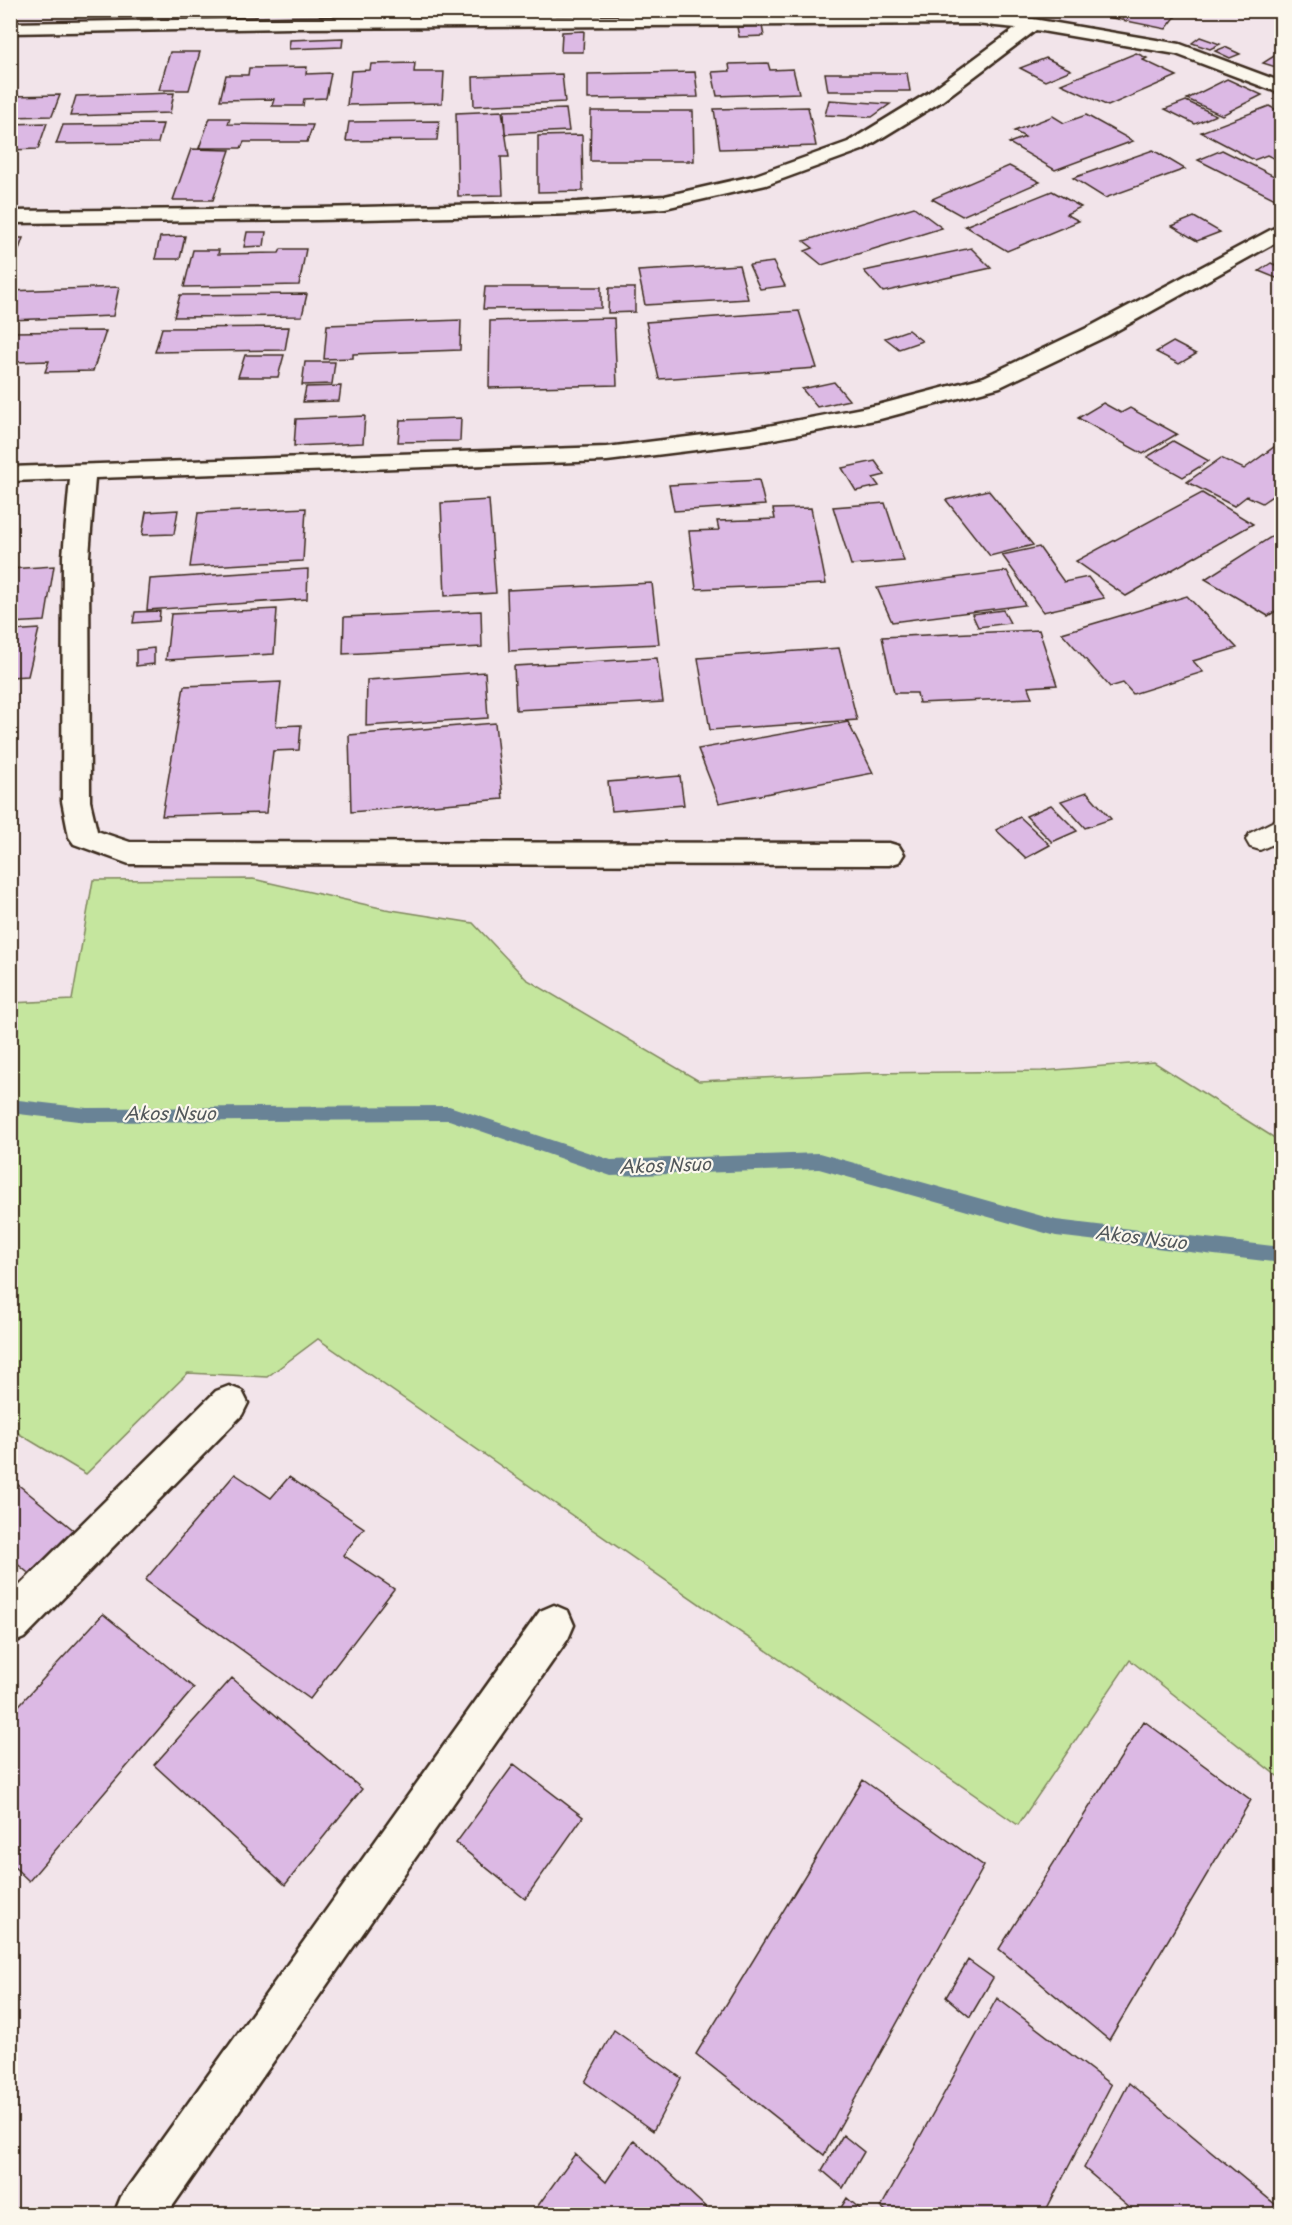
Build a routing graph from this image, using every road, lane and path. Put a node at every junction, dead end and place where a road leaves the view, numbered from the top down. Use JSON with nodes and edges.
{"nodes":[{"id":1,"x":1033,"y":24,"type":"junction"},
{"id":2,"x":10,"y":28,"type":"edge"},
{"id":3,"x":1281,"y":89,"type":"edge"},
{"id":4,"x":10,"y":217,"type":"edge"},
{"id":5,"x":1281,"y":230,"type":"edge"},
{"id":6,"x":83,"y":472,"type":"junction"},
{"id":7,"x":10,"y":474,"type":"edge"},
{"id":8,"x":889,"y":854,"type":"dead end"},
{"id":9,"x":229,"y":1403,"type":"dead end"},
{"id":10,"x":10,"y":1624,"type":"edge"},
{"id":11,"x":554,"y":1625,"type":"dead end"},
{"id":12,"x":138,"y":2214,"type":"edge"}],
"edges":[{"from":1,"to":2,"type":"street"},
{"from":1,"to":3,"type":"street"},
{"from":1,"to":4,"type":"street"},
{"from":5,"to":6,"type":"street"},
{"from":6,"to":7,"type":"street"},
{"from":6,"to":8,"type":"street"},
{"from":9,"to":10,"type":"street"},
{"from":11,"to":12,"type":"street"}]}
